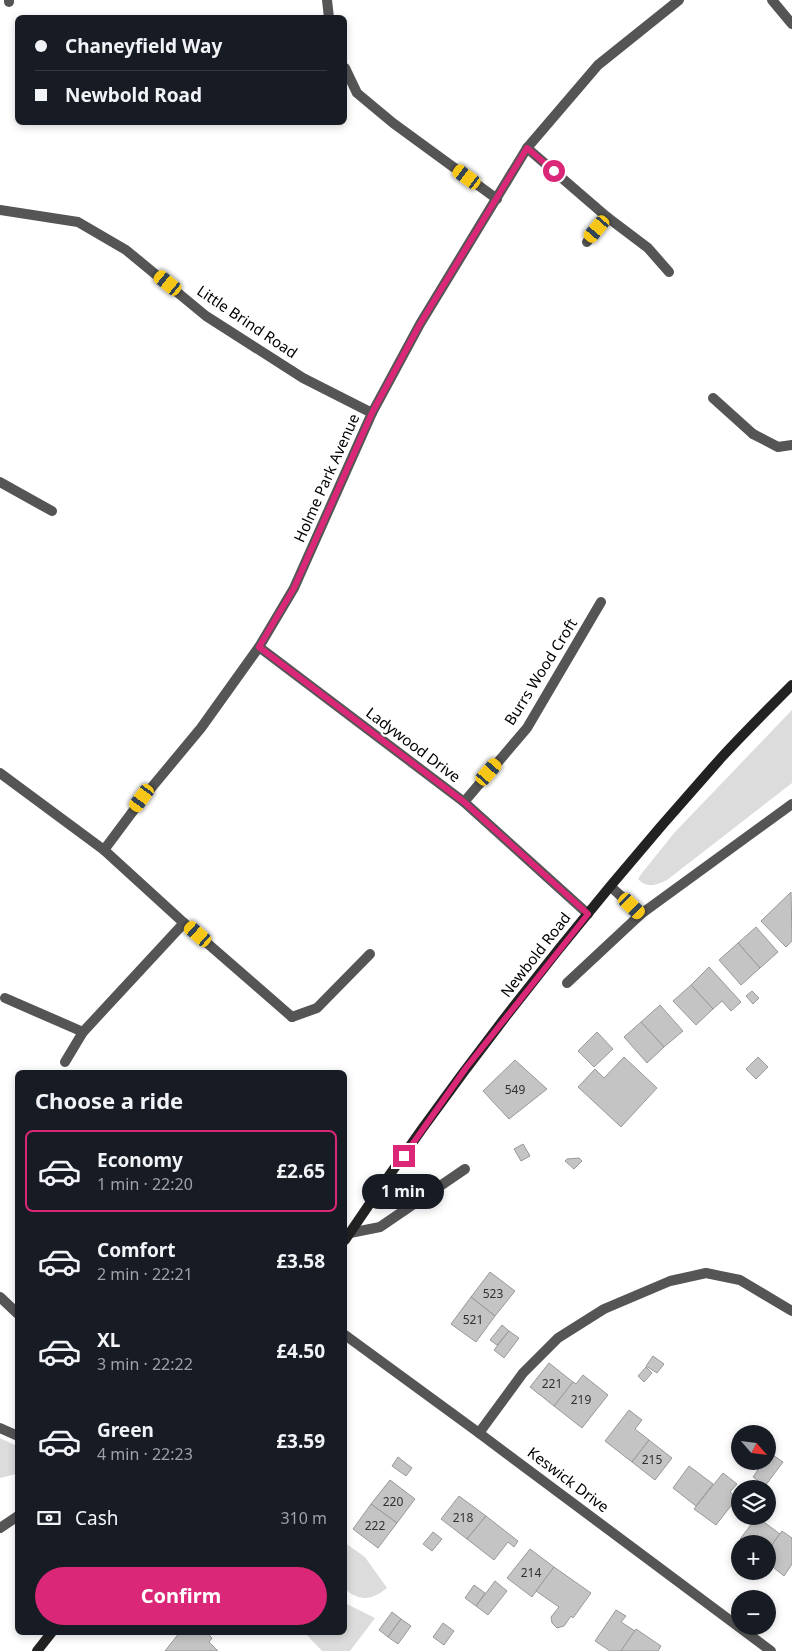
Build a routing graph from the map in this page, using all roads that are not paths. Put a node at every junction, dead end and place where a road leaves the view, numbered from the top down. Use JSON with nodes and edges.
{"nodes":[{"id":1,"x":326,"y":0,"type":"edge"},
{"id":2,"x":679,"y":0,"type":"edge"},
{"id":3,"x":772,"y":0,"type":"edge"},
{"id":4,"x":328,"y":15,"type":"edge"},
{"id":5,"x":792,"y":24,"type":"edge"},
{"id":6,"x":347,"y":72,"type":"edge"},
{"id":7,"x":527,"y":148,"type":"junction"},
{"id":8,"x":497,"y":199,"type":"junction"},
{"id":9,"x":0,"y":210,"type":"edge"},
{"id":10,"x":607,"y":216,"type":"junction"},
{"id":11,"x":586,"y":242,"type":"dead end"},
{"id":12,"x":669,"y":272,"type":"dead end"},
{"id":13,"x":713,"y":398,"type":"dead end"},
{"id":14,"x":372,"y":413,"type":"junction"},
{"id":15,"x":792,"y":445,"type":"edge"},
{"id":16,"x":0,"y":482,"type":"edge"},
{"id":17,"x":52,"y":511,"type":"dead end"},
{"id":18,"x":601,"y":602,"type":"dead end"},
{"id":19,"x":259,"y":647,"type":"junction"},
{"id":20,"x":792,"y":685,"type":"edge"},
{"id":21,"x":0,"y":774,"type":"edge"},
{"id":22,"x":464,"y":802,"type":"junction"},
{"id":23,"x":792,"y":804,"type":"edge"},
{"id":24,"x":104,"y":850,"type":"junction"},
{"id":25,"x":611,"y":886,"type":"junction"},
{"id":26,"x":588,"y":914,"type":"junction"},
{"id":27,"x":640,"y":914,"type":"junction"},
{"id":28,"x":184,"y":922,"type":"junction"},
{"id":29,"x":370,"y":954,"type":"dead end"},
{"id":30,"x":567,"y":983,"type":"dead end"},
{"id":31,"x":5,"y":998,"type":"dead end"},
{"id":32,"x":83,"y":1032,"type":"junction"},
{"id":33,"x":65,"y":1062,"type":"dead end"},
{"id":34,"x":464,"y":1169,"type":"dead end"},
{"id":35,"x":347,"y":1236,"type":"edge"},
{"id":36,"x":0,"y":1297,"type":"edge"},
{"id":37,"x":15,"y":1311,"type":"edge"},
{"id":38,"x":792,"y":1311,"type":"edge"},
{"id":39,"x":347,"y":1336,"type":"edge"},
{"id":40,"x":0,"y":1428,"type":"edge"},
{"id":41,"x":479,"y":1433,"type":"junction"},
{"id":42,"x":15,"y":1435,"type":"edge"},
{"id":43,"x":15,"y":1518,"type":"edge"},
{"id":44,"x":0,"y":1528,"type":"edge"},
{"id":45,"x":50,"y":1635,"type":"edge"},
{"id":46,"x":37,"y":1651,"type":"edge"},
{"id":47,"x":771,"y":1651,"type":"edge"}],
"edges":[{"from":1,"to":4,"type":"street"},
{"from":2,"to":7,"type":"street","name":"Holme Park Avenue"},
{"from":3,"to":5,"type":"street"},
{"from":6,"to":8,"type":"street"},
{"from":7,"to":8,"type":"street","name":"Holme Park Avenue"},
{"from":7,"to":10,"type":"street"},
{"from":8,"to":14,"type":"street","name":"Holme Park Avenue"},
{"from":9,"to":14,"type":"street","name":"Little Brind Road"},
{"from":10,"to":11,"type":"street"},
{"from":10,"to":12,"type":"street"},
{"from":13,"to":15,"type":"street"},
{"from":14,"to":19,"type":"street","name":"Holme Park Avenue"},
{"from":16,"to":17,"type":"street"},
{"from":18,"to":22,"type":"street","name":"Burrs Wood Croft"},
{"from":19,"to":22,"type":"street","name":"Ladywood Drive"},
{"from":19,"to":24,"type":"street","name":"Holme Park Avenue"},
{"from":20,"to":25,"type":"main road","name":"Newbold Road"},
{"from":21,"to":24,"type":"street"},
{"from":22,"to":26,"type":"street","name":"Ladywood Drive"},
{"from":23,"to":27,"type":"street"},
{"from":24,"to":28,"type":"street"},
{"from":25,"to":26,"type":"main road","name":"Newbold Road"},
{"from":25,"to":27,"type":"street"},
{"from":26,"to":35,"type":"main road","name":"Newbold Road"},
{"from":27,"to":30,"type":"street"},
{"from":28,"to":29,"type":"street"},
{"from":28,"to":32,"type":"street"},
{"from":31,"to":32,"type":"street"},
{"from":32,"to":33,"type":"street"},
{"from":34,"to":35,"type":"street"},
{"from":36,"to":37,"type":"street"},
{"from":38,"to":41,"type":"street"},
{"from":39,"to":41,"type":"street","name":"Keswick Drive"},
{"from":40,"to":42,"type":"street"},
{"from":41,"to":47,"type":"street","name":"Keswick Drive"},
{"from":43,"to":44,"type":"street"},
{"from":45,"to":46,"type":"main road"}]}
